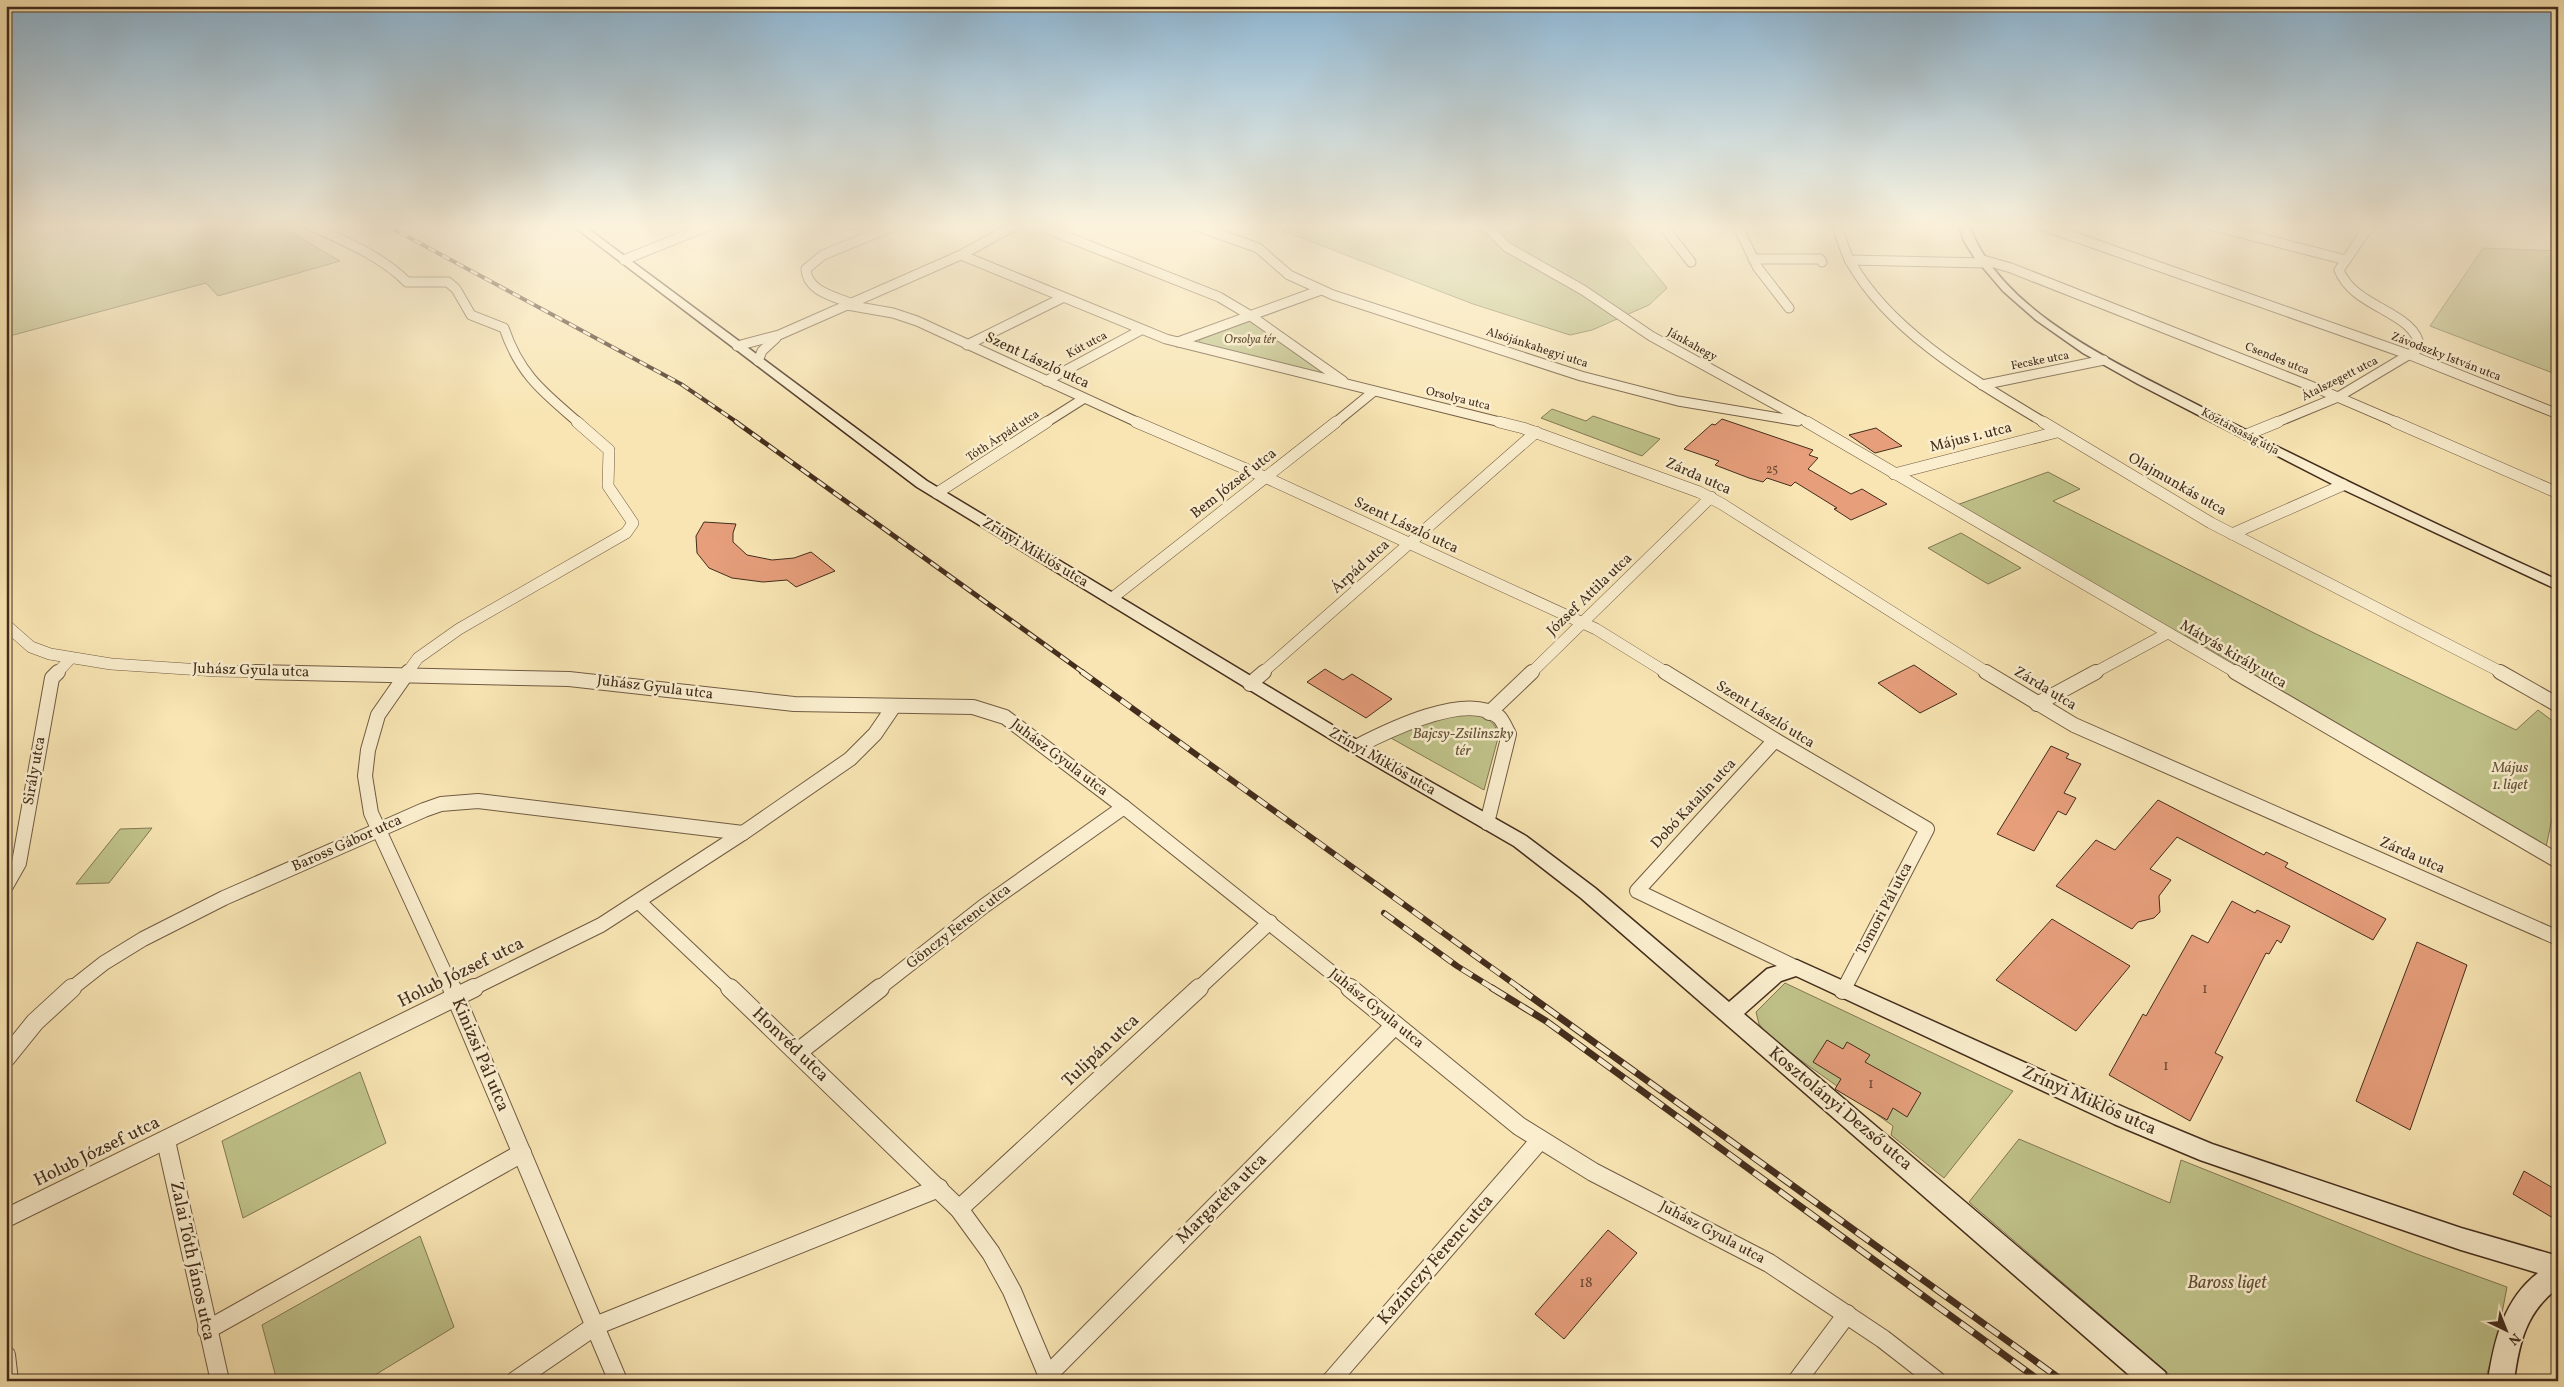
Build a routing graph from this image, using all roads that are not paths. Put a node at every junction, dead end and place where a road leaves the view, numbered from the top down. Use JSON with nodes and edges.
{"nodes":[{"id":1,"x":456,"y":290,"type":"edge"},
{"id":2,"x":663,"y":290,"type":"edge"},
{"id":3,"x":821,"y":290,"type":"edge"},
{"id":4,"x":881,"y":290,"type":"edge"},
{"id":5,"x":1043,"y":290,"type":"edge"},
{"id":6,"x":1203,"y":290,"type":"edge"},
{"id":7,"x":1321,"y":290,"type":"joint"},
{"id":8,"x":1583,"y":290,"type":"edge"},
{"id":9,"x":1776,"y":290,"type":"edge"},
{"id":10,"x":1870,"y":290,"type":"edge"},
{"id":11,"x":2011,"y":290,"type":"edge"},
{"id":12,"x":2066,"y":290,"type":"edge"},
{"id":13,"x":2225,"y":290,"type":"edge"},
{"id":14,"x":2350,"y":290,"type":"edge"},
{"id":15,"x":1062,"y":298,"type":"junction"},
{"id":16,"x":848,"y":304,"type":"junction"},
{"id":17,"x":1789,"y":308,"type":"dead end"},
{"id":18,"x":1251,"y":316,"type":"junction"},
{"id":19,"x":1141,"y":330,"type":"junction"},
{"id":20,"x":779,"y":335,"type":"junction"},
{"id":21,"x":1178,"y":342,"type":"junction"},
{"id":22,"x":966,"y":344,"type":"junction"},
{"id":23,"x":737,"y":346,"type":"junction"},
{"id":24,"x":2410,"y":355,"type":"junction"},
{"id":25,"x":2104,"y":360,"type":"junction"},
{"id":26,"x":758,"y":361,"type":"junction"},
{"id":27,"x":1046,"y":381,"type":"junction"},
{"id":28,"x":1350,"y":385,"type":"junction"},
{"id":29,"x":1982,"y":385,"type":"junction"},
{"id":30,"x":1373,"y":392,"type":"junction"},
{"id":31,"x":2338,"y":397,"type":"junction"},
{"id":32,"x":1083,"y":399,"type":"junction"},
{"id":33,"x":2558,"y":414,"type":"edge"},
{"id":34,"x":1803,"y":422,"type":"junction"},
{"id":35,"x":1536,"y":432,"type":"junction"},
{"id":36,"x":2057,"y":432,"type":"junction"},
{"id":37,"x":2246,"y":435,"type":"junction"},
{"id":38,"x":1894,"y":474,"type":"junction"},
{"id":39,"x":1267,"y":478,"type":"junction"},
{"id":40,"x":2343,"y":485,"type":"junction"},
{"id":41,"x":2558,"y":493,"type":"edge"},
{"id":42,"x":937,"y":494,"type":"junction"},
{"id":43,"x":1711,"y":497,"type":"junction"},
{"id":44,"x":2232,"y":534,"type":"junction"},
{"id":45,"x":1409,"y":544,"type":"junction"},
{"id":46,"x":2558,"y":586,"type":"edge"},
{"id":47,"x":1111,"y":599,"type":"junction"},
{"id":48,"x":1584,"y":623,"type":"junction"},
{"id":49,"x":6,"y":625,"type":"edge"},
{"id":50,"x":2166,"y":634,"type":"junction"},
{"id":51,"x":70,"y":659,"type":"junction"},
{"id":52,"x":404,"y":675,"type":"junction"},
{"id":53,"x":1250,"y":684,"type":"junction"},
{"id":54,"x":2036,"y":704,"type":"junction"},
{"id":55,"x":2558,"y":705,"type":"edge"},
{"id":56,"x":894,"y":706,"type":"junction"},
{"id":57,"x":1489,"y":713,"type":"junction"},
{"id":58,"x":1775,"y":740,"type":"junction"},
{"id":59,"x":1356,"y":747,"type":"junction"},
{"id":60,"x":1124,"y":807,"type":"junction"},
{"id":61,"x":1487,"y":822,"type":"junction"},
{"id":62,"x":1927,"y":829,"type":"joint"},
{"id":63,"x":379,"y":830,"type":"junction"},
{"id":64,"x":743,"y":833,"type":"junction"},
{"id":65,"x":1520,"y":841,"type":"joint"},
{"id":66,"x":2558,"y":861,"type":"edge"},
{"id":67,"x":6,"y":886,"type":"edge"},
{"id":68,"x":1637,"y":891,"type":"joint"},
{"id":69,"x":639,"y":902,"type":"junction"},
{"id":70,"x":1270,"y":922,"type":"junction"},
{"id":71,"x":2556,"y":933,"type":"edge"},
{"id":72,"x":1797,"y":968,"type":"junction"},
{"id":73,"x":1843,"y":990,"type":"junction"},
{"id":74,"x":456,"y":997,"type":"junction"},
{"id":75,"x":1729,"y":1015,"type":"junction"},
{"id":76,"x":1395,"y":1025,"type":"junction"},
{"id":77,"x":798,"y":1052,"type":"junction"},
{"id":78,"x":6,"y":1058,"type":"edge"},
{"id":79,"x":1540,"y":1140,"type":"junction"},
{"id":80,"x":166,"y":1141,"type":"junction"},
{"id":81,"x":522,"y":1154,"type":"junction"},
{"id":82,"x":939,"y":1188,"type":"junction"},
{"id":83,"x":959,"y":1209,"type":"junction"},
{"id":84,"x":6,"y":1218,"type":"edge"},
{"id":85,"x":2558,"y":1268,"type":"edge"},
{"id":86,"x":2558,"y":1273,"type":"edge"},
{"id":87,"x":1847,"y":1314,"type":"junction"},
{"id":88,"x":595,"y":1326,"type":"junction"},
{"id":89,"x":207,"y":1330,"type":"junction"},
{"id":90,"x":6,"y":1355,"type":"edge"},
{"id":91,"x":1050,"y":1377,"type":"edge"},
{"id":92,"x":9,"y":1381,"type":"edge"},
{"id":93,"x":220,"y":1381,"type":"edge"},
{"id":94,"x":515,"y":1381,"type":"edge"},
{"id":95,"x":618,"y":1381,"type":"edge"},
{"id":96,"x":1331,"y":1381,"type":"edge"},
{"id":97,"x":1797,"y":1381,"type":"edge"},
{"id":98,"x":1937,"y":1381,"type":"edge"},
{"id":99,"x":2156,"y":1381,"type":"edge"},
{"id":100,"x":2501,"y":1381,"type":"edge"}],
"edges":[{"from":1,"to":52,"type":"street","name":"Kinizsi Pál utca"},
{"from":2,"to":23,"type":"main road","name":"Zrínyi Miklós utca"},
{"from":3,"to":16,"type":"street","name":"Szent László utca"},
{"from":4,"to":16,"type":"street"},
{"from":5,"to":15,"type":"street"},
{"from":6,"to":18,"type":"street"},
{"from":7,"to":18,"type":"street"},
{"from":7,"to":34,"type":"street","name":"Alsójánkahegyi utca"},
{"from":8,"to":34,"type":"street","name":"Jánkahegy"},
{"from":9,"to":17,"type":"street"},
{"from":10,"to":29,"type":"street","name":"Olajmunkás utca"},
{"from":11,"to":25,"type":"main road","name":"Köztársaság útja"},
{"from":12,"to":31,"type":"street","name":"Csendes utca"},
{"from":13,"to":24,"type":"street","name":"Závodszky István utca"},
{"from":14,"to":24,"type":"street"},
{"from":15,"to":19,"type":"street"},
{"from":15,"to":22,"type":"street"},
{"from":16,"to":20,"type":"street"},
{"from":16,"to":22,"type":"street","name":"Szent László utca"},
{"from":18,"to":21,"type":"street"},
{"from":18,"to":28,"type":"street"},
{"from":19,"to":21,"type":"street"},
{"from":19,"to":27,"type":"street","name":"Kút utca"},
{"from":20,"to":23,"type":"street"},
{"from":20,"to":26,"type":"street"},
{"from":21,"to":28,"type":"street"},
{"from":22,"to":27,"type":"street","name":"Szent László utca"},
{"from":23,"to":26,"type":"main road","name":"Zrínyi Miklós utca"},
{"from":24,"to":31,"type":"street","name":"Átalszegett utca"},
{"from":24,"to":33,"type":"street","name":"Závodszky István utca"},
{"from":25,"to":29,"type":"street","name":"Fecske utca"},
{"from":25,"to":37,"type":"main road","name":"Köztársaság útja"},
{"from":26,"to":42,"type":"main road","name":"Zrínyi Miklós utca"},
{"from":27,"to":32,"type":"street","name":"Szent László utca"},
{"from":28,"to":30,"type":"street"},
{"from":29,"to":36,"type":"street","name":"Olajmunkás utca"},
{"from":30,"to":35,"type":"street","name":"Orsolya utca"},
{"from":30,"to":39,"type":"street","name":"Bem József utca"},
{"from":31,"to":37,"type":"street","name":"Átalszegett utca"},
{"from":31,"to":41,"type":"street","name":"Csendes utca"},
{"from":32,"to":39,"type":"street","name":"Szent László utca"},
{"from":32,"to":42,"type":"street","name":"Tóth Árpád utca"},
{"from":34,"to":38,"type":"street","name":"Mátyás király utca"},
{"from":35,"to":43,"type":"street","name":"Zárda utca"},
{"from":35,"to":45,"type":"street","name":"Árpád utca"},
{"from":36,"to":38,"type":"street","name":"Május 1. utca"},
{"from":36,"to":44,"type":"street","name":"Olajmunkás utca"},
{"from":37,"to":40,"type":"main road","name":"Köztársaság útja"},
{"from":38,"to":50,"type":"street","name":"Mátyás király utca"},
{"from":39,"to":45,"type":"street","name":"Szent László utca"},
{"from":39,"to":47,"type":"street","name":"Bem József utca"},
{"from":40,"to":44,"type":"street"},
{"from":40,"to":46,"type":"main road","name":"Köztársaság útja"},
{"from":42,"to":47,"type":"main road","name":"Zrínyi Miklós utca"},
{"from":43,"to":48,"type":"street","name":"József Attila utca"},
{"from":43,"to":54,"type":"street","name":"Zárda utca"},
{"from":44,"to":55,"type":"street","name":"Olajmunkás utca"},
{"from":45,"to":48,"type":"street","name":"Szent László utca"},
{"from":45,"to":53,"type":"street","name":"Árpád utca"},
{"from":47,"to":53,"type":"main road","name":"Zrínyi Miklós utca"},
{"from":48,"to":57,"type":"street","name":"József Attila utca"},
{"from":48,"to":58,"type":"street","name":"Szent László utca"},
{"from":49,"to":51,"type":"street","name":"Juhász Gyula utca"},
{"from":50,"to":54,"type":"street"},
{"from":50,"to":66,"type":"street","name":"Mátyás király utca"},
{"from":51,"to":52,"type":"street","name":"Juhász Gyula utca"},
{"from":51,"to":67,"type":"street","name":"Sirály utca"},
{"from":52,"to":56,"type":"street","name":"Juhász Gyula utca"},
{"from":52,"to":63,"type":"street","name":"Kinizsi Pál utca"},
{"from":53,"to":59,"type":"main road","name":"Zrínyi Miklós utca"},
{"from":54,"to":71,"type":"street","name":"Zárda utca"},
{"from":56,"to":60,"type":"street","name":"Juhász Gyula utca"},
{"from":56,"to":64,"type":"street","name":"Holub József utca"},
{"from":57,"to":59,"type":"street"},
{"from":57,"to":61,"type":"street"},
{"from":58,"to":62,"type":"street","name":"Szent László utca"},
{"from":58,"to":68,"type":"street","name":"Dobó Katalin utca"},
{"from":59,"to":61,"type":"main road","name":"Zrínyi Miklós utca"},
{"from":60,"to":70,"type":"street","name":"Juhász Gyula utca"},
{"from":60,"to":77,"type":"street","name":"Gönczy Ferenc utca"},
{"from":61,"to":65,"type":"main road","name":"Zrínyi Miklós utca"},
{"from":62,"to":73,"type":"street","name":"Tomori Pál utca"},
{"from":63,"to":64,"type":"street","name":"Baross Gábor utca"},
{"from":63,"to":74,"type":"street","name":"Kinizsi Pál utca"},
{"from":63,"to":78,"type":"street","name":"Baross Gábor utca"},
{"from":64,"to":69,"type":"street","name":"Holub József utca"},
{"from":65,"to":75,"type":"main road","name":"Kosztolányi Dezső utca"},
{"from":68,"to":72,"type":"street","name":"Zrínyi Miklós utca"},
{"from":69,"to":74,"type":"street","name":"Holub József utca"},
{"from":69,"to":77,"type":"street","name":"Honvéd utca"},
{"from":70,"to":76,"type":"street","name":"Juhász Gyula utca"},
{"from":70,"to":83,"type":"street","name":"Tulipán utca"},
{"from":72,"to":73,"type":"main road","name":"Zrínyi Miklós utca"},
{"from":72,"to":75,"type":"main road"},
{"from":73,"to":85,"type":"main road","name":"Zrínyi Miklós utca"},
{"from":74,"to":80,"type":"street","name":"Holub József utca"},
{"from":74,"to":81,"type":"street","name":"Kinizsi Pál utca"},
{"from":75,"to":99,"type":"main road","name":"Kosztolányi Dezső utca"},
{"from":76,"to":79,"type":"street","name":"Juhász Gyula utca"},
{"from":76,"to":91,"type":"street","name":"Margaréta utca"},
{"from":77,"to":82,"type":"street","name":"Honvéd utca"},
{"from":79,"to":87,"type":"street","name":"Juhász Gyula utca"},
{"from":79,"to":96,"type":"street","name":"Kazinczy Ferenc utca"},
{"from":80,"to":84,"type":"street","name":"Holub József utca"},
{"from":80,"to":89,"type":"street","name":"Zalai Tóth János utca"},
{"from":81,"to":88,"type":"street","name":"Kinizsi Pál utca"},
{"from":81,"to":89,"type":"street"},
{"from":82,"to":83,"type":"street","name":"Honvéd utca"},
{"from":82,"to":88,"type":"street"},
{"from":83,"to":91,"type":"street","name":"Honvéd utca"},
{"from":86,"to":100,"type":"main road"},
{"from":87,"to":97,"type":"street"},
{"from":87,"to":98,"type":"street","name":"Juhász Gyula utca"},
{"from":88,"to":94,"type":"street"},
{"from":88,"to":95,"type":"street","name":"Kinizsi Pál utca"},
{"from":89,"to":93,"type":"street","name":"Zalai Tóth János utca"},
{"from":90,"to":92,"type":"street"}]}
